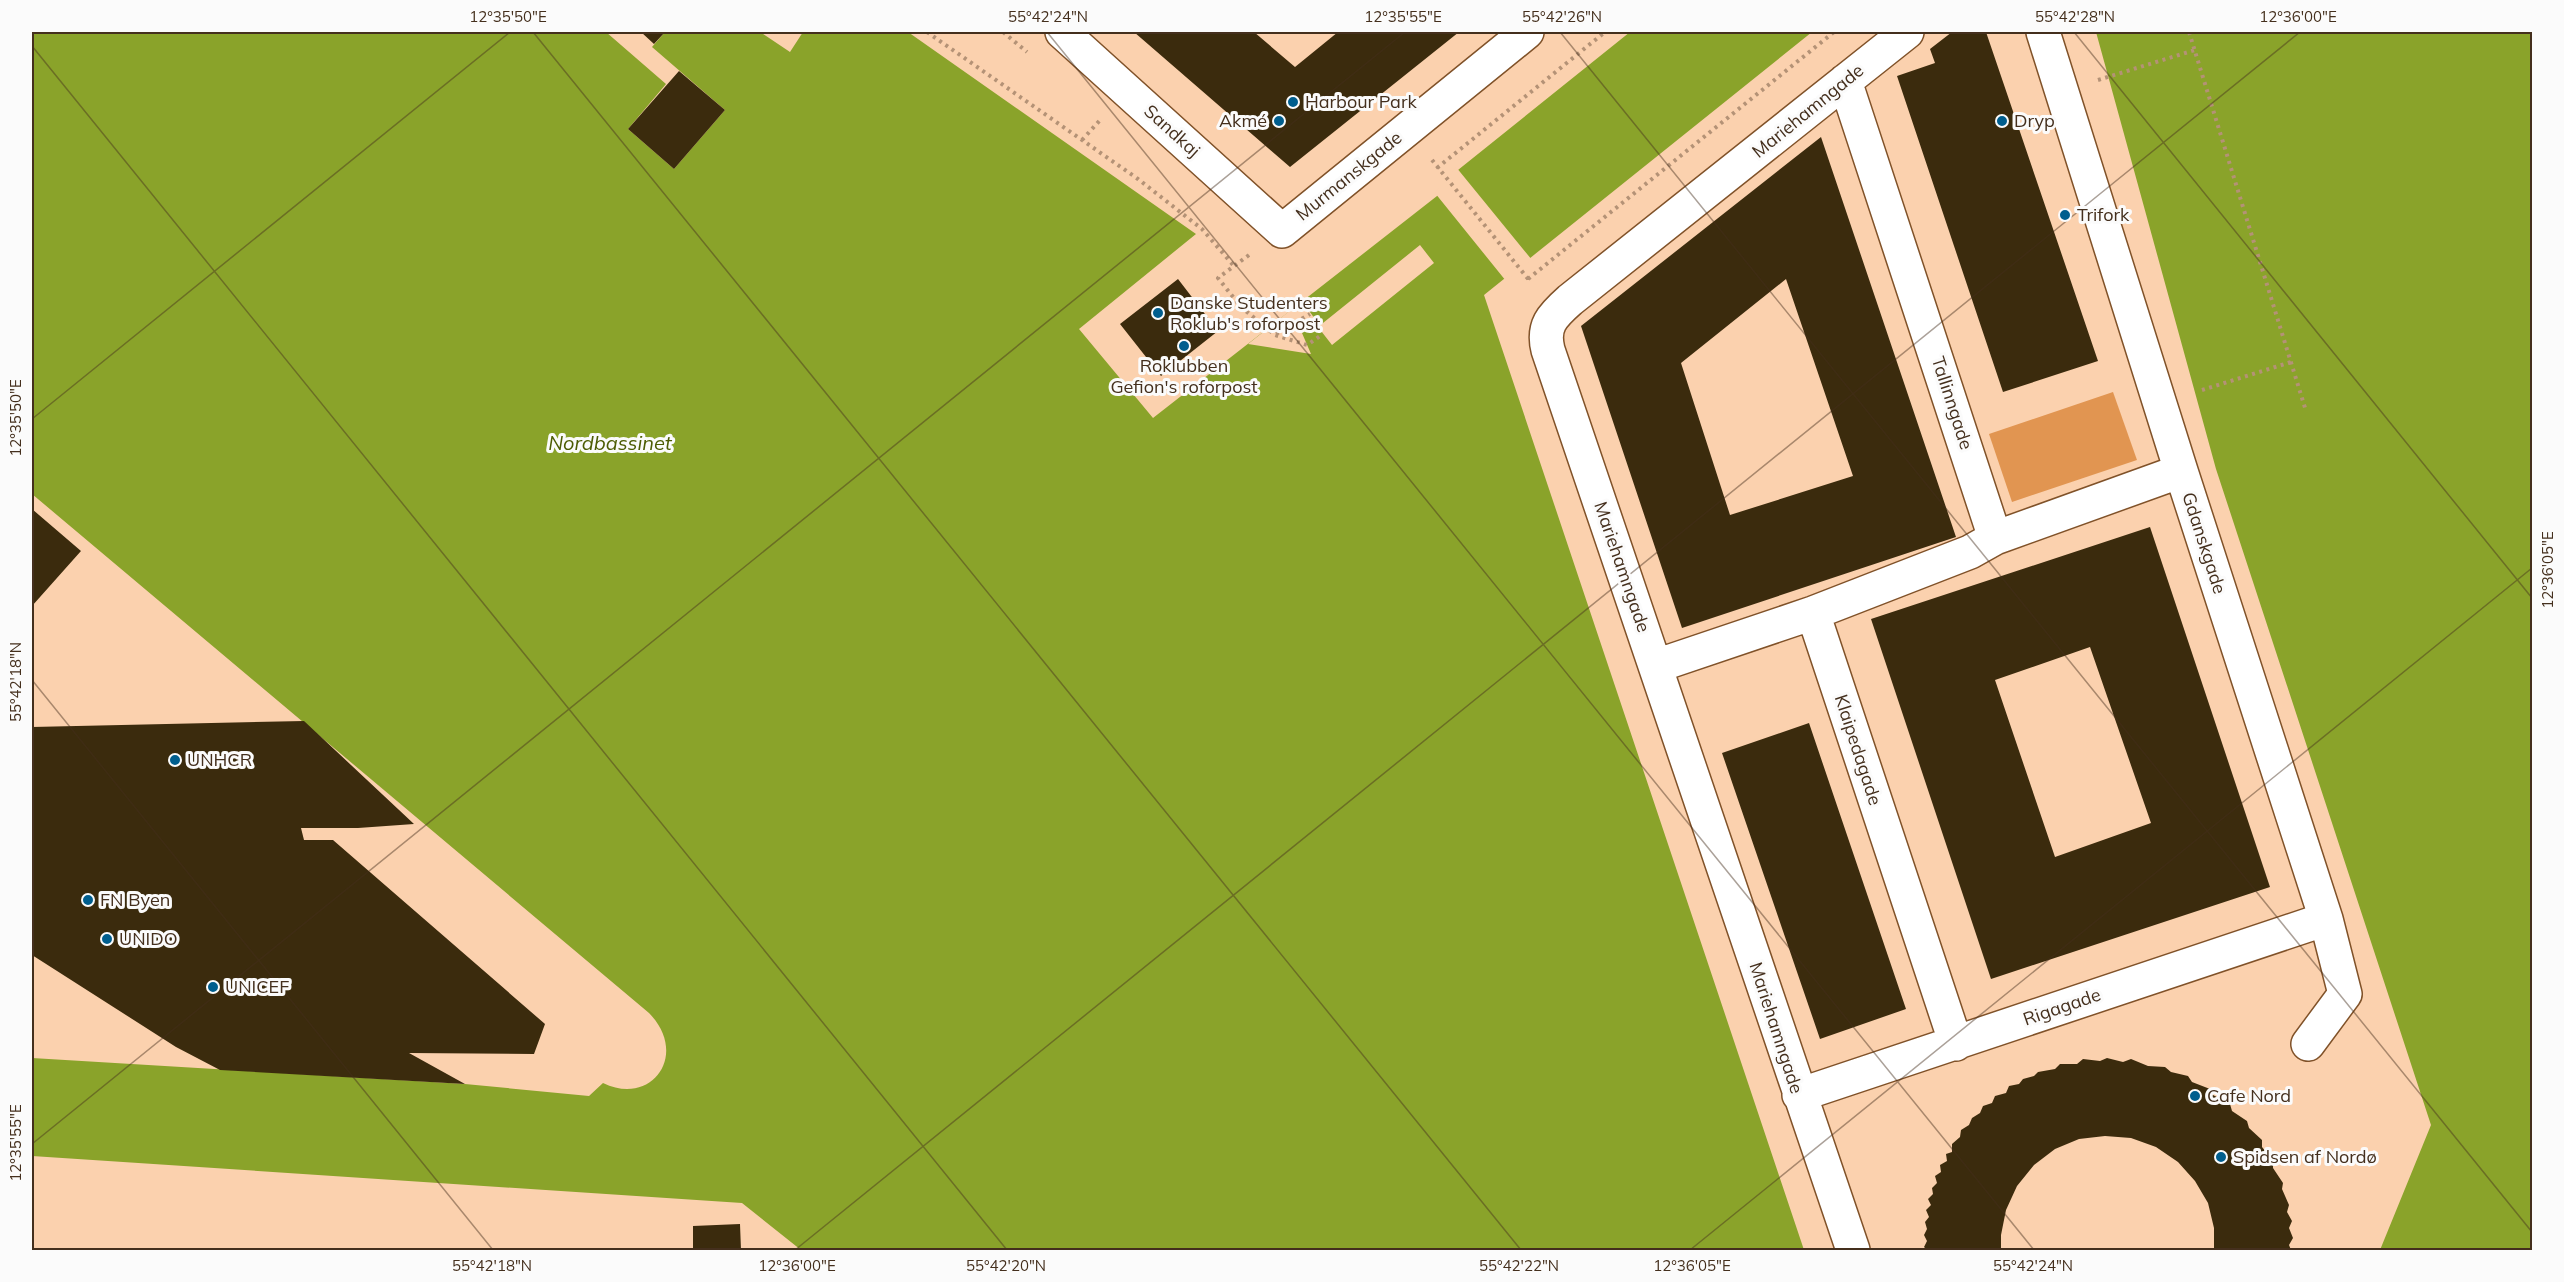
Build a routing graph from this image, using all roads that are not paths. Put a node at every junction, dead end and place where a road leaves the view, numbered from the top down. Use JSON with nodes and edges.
{"nodes":[{"id":1,"x":1062,"y":32,"type":"edge"},
{"id":2,"x":1527,"y":32,"type":"edge"},
{"id":3,"x":1907,"y":32,"type":"edge"},
{"id":4,"x":2043,"y":32,"type":"edge"},
{"id":5,"x":1845,"y":81,"type":"junction"},
{"id":6,"x":1282,"y":231,"type":"joint"},
{"id":7,"x":2181,"y":471,"type":"junction"},
{"id":8,"x":1995,"y":538,"type":"junction"},
{"id":9,"x":1813,"y":613,"type":"junction"},
{"id":10,"x":1656,"y":666,"type":"junction"},
{"id":11,"x":2326,"y":919,"type":"junction"},
{"id":12,"x":1956,"y":1044,"type":"junction"},
{"id":13,"x":2308,"y":1044,"type":"dead end"},
{"id":14,"x":1799,"y":1095,"type":"junction"},
{"id":15,"x":1853,"y":1251,"type":"edge"}],
"edges":[{"from":1,"to":6,"type":"street","name":"Sandkaj"},
{"from":2,"to":6,"type":"street","name":"Murmanskgade"},
{"from":3,"to":5,"type":"street","name":"Mariehamngade"},
{"from":4,"to":7,"type":"street","name":"Gdanskgade"},
{"from":5,"to":8,"type":"street","name":"Tallinngade"},
{"from":5,"to":10,"type":"street","name":"Mariehamngade"},
{"from":7,"to":8,"type":"street"},
{"from":7,"to":11,"type":"street","name":"Gdanskgade"},
{"from":8,"to":9,"type":"street"},
{"from":9,"to":10,"type":"street"},
{"from":9,"to":12,"type":"street","name":"Klaipedagade"},
{"from":10,"to":14,"type":"street","name":"Mariehamngade"},
{"from":11,"to":12,"type":"street","name":"Rigagade"},
{"from":11,"to":13,"type":"street","name":"Gdanskgade"},
{"from":12,"to":14,"type":"street","name":"Rigagade"},
{"from":14,"to":15,"type":"street","name":"Mariehamngade"}]}
